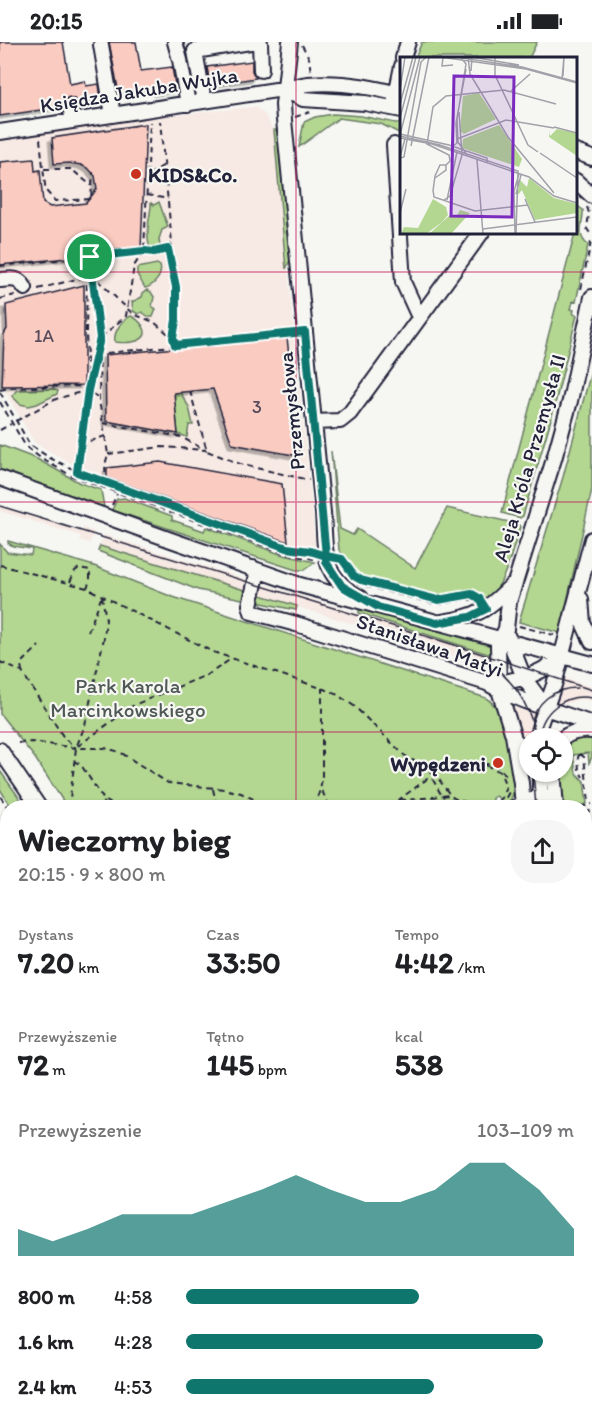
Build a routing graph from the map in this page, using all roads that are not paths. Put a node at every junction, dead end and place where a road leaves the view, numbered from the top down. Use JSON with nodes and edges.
{"nodes":[{"id":1,"x":175,"y":42,"type":"edge"},
{"id":2,"x":250,"y":42,"type":"edge"},
{"id":3,"x":260,"y":42,"type":"edge"},
{"id":4,"x":290,"y":42,"type":"edge"},
{"id":5,"x":408,"y":42,"type":"edge"},
{"id":6,"x":101,"y":45,"type":"dead end"},
{"id":7,"x":403,"y":57,"type":"edge"},
{"id":8,"x":261,"y":70,"type":"dead end"},
{"id":9,"x":285,"y":90,"type":"junction"},
{"id":10,"x":399,"y":94,"type":"edge"},
{"id":11,"x":204,"y":101,"type":"junction"},
{"id":12,"x":188,"y":104,"type":"junction"},
{"id":13,"x":70,"y":106,"type":"dead end"},
{"id":14,"x":398,"y":109,"type":"edge"},
{"id":15,"x":113,"y":115,"type":"junction"},
{"id":16,"x":73,"y":121,"type":"junction"},
{"id":17,"x":0,"y":132,"type":"edge"},
{"id":18,"x":394,"y":145,"type":"dead end"},
{"id":19,"x":577,"y":152,"type":"edge"},
{"id":20,"x":592,"y":158,"type":"edge"},
{"id":21,"x":577,"y":181,"type":"edge"},
{"id":22,"x":577,"y":182,"type":"edge"},
{"id":23,"x":592,"y":186,"type":"edge"},
{"id":24,"x":589,"y":200,"type":"edge"},
{"id":25,"x":481,"y":234,"type":"edge"},
{"id":26,"x":0,"y":280,"type":"edge"},
{"id":27,"x":26,"y":291,"type":"road end"},
{"id":28,"x":586,"y":294,"type":"edge"},
{"id":29,"x":419,"y":317,"type":"junction"},
{"id":30,"x":314,"y":422,"type":"junction"},
{"id":31,"x":0,"y":478,"type":"edge"},
{"id":32,"x":592,"y":539,"type":"edge"},
{"id":33,"x":253,"y":568,"type":"junction"},
{"id":34,"x":584,"y":574,"type":"junction"},
{"id":35,"x":516,"y":580,"type":"junction"},
{"id":36,"x":378,"y":607,"type":"junction"},
{"id":37,"x":437,"y":623,"type":"junction"},
{"id":38,"x":509,"y":635,"type":"junction"},
{"id":39,"x":592,"y":642,"type":"edge"},
{"id":40,"x":562,"y":657,"type":"junction"},
{"id":41,"x":592,"y":664,"type":"edge"},
{"id":42,"x":524,"y":678,"type":"junction"},
{"id":43,"x":494,"y":685,"type":"junction"},
{"id":44,"x":546,"y":708,"type":"junction"},
{"id":45,"x":592,"y":724,"type":"edge"},
{"id":46,"x":541,"y":728,"type":"edge"},
{"id":47,"x":592,"y":731,"type":"edge"},
{"id":48,"x":573,"y":733,"type":"edge"},
{"id":49,"x":513,"y":735,"type":"junction"},
{"id":50,"x":519,"y":744,"type":"edge"},
{"id":51,"x":0,"y":750,"type":"edge"},
{"id":52,"x":535,"y":782,"type":"edge"},
{"id":53,"x":540,"y":782,"type":"edge"},
{"id":54,"x":554,"y":782,"type":"edge"},
{"id":55,"x":34,"y":800,"type":"edge"},
{"id":56,"x":508,"y":800,"type":"edge"},
{"id":57,"x":540,"y":800,"type":"edge"},
{"id":58,"x":540,"y":800,"type":"edge"},
{"id":59,"x":556,"y":800,"type":"edge"}],
"edges":[{"from":1,"to":12,"type":"street"},
{"from":2,"to":11,"type":"street"},
{"from":3,"to":8,"type":"street"},
{"from":4,"to":9,"type":"street","name":"Przemysłowa"},
{"from":5,"to":7,"type":"street"},
{"from":6,"to":15,"type":"street"},
{"from":9,"to":10,"type":"street","name":"Księdza Jakuba Wujka"},
{"from":9,"to":11,"type":"street","name":"Księdza Jakuba Wujka"},
{"from":9,"to":14,"type":"street","name":"Księdza Jakuba Wujka"},
{"from":9,"to":30,"type":"street","name":"Przemysłowa"},
{"from":10,"to":14,"type":"street"},
{"from":11,"to":12,"type":"street","name":"Księdza Jakuba Wujka"},
{"from":12,"to":15,"type":"street","name":"Księdza Jakuba Wujka"},
{"from":13,"to":16,"type":"street"},
{"from":15,"to":16,"type":"street","name":"Księdza Jakuba Wujka"},
{"from":16,"to":17,"type":"street","name":"Księdza Jakuba Wujka"},
{"from":18,"to":29,"type":"street"},
{"from":19,"to":20,"type":"street"},
{"from":21,"to":23,"type":"street"},
{"from":22,"to":24,"type":"street"},
{"from":25,"to":29,"type":"street"},
{"from":26,"to":27,"type":"street"},
{"from":28,"to":35,"type":"street","name":"Aleja Króla Przemysła II"},
{"from":29,"to":30,"type":"street"},
{"from":30,"to":36,"type":"street","name":"Przemysłowa"},
{"from":31,"to":33,"type":"street","name":"Stanisława Matyi"},
{"from":32,"to":34,"type":"street"},
{"from":33,"to":36,"type":"street","name":"Stanisława Matyi"},
{"from":33,"to":43,"type":"street","name":"Stanisława Matyi"},
{"from":34,"to":39,"type":"street"},
{"from":34,"to":40,"type":"street"},
{"from":35,"to":37,"type":"street"},
{"from":35,"to":38,"type":"street","name":"Aleja Króla Przemysła II"},
{"from":36,"to":37,"type":"street","name":"Stanisława Matyi"},
{"from":37,"to":38,"type":"street","name":"Stanisława Matyi"},
{"from":38,"to":40,"type":"street","name":"Stanisława Matyi"},
{"from":38,"to":42,"type":"street"},
{"from":38,"to":43,"type":"street","name":"Aleja Króla Przemysła II"},
{"from":40,"to":41,"type":"street","name":"Stanisława Matyi"},
{"from":40,"to":42,"type":"street"},
{"from":40,"to":44,"type":"street"},
{"from":42,"to":43,"type":"street"},
{"from":42,"to":44,"type":"street"},
{"from":43,"to":44,"type":"street","name":"Stanisława Matyi"},
{"from":43,"to":49,"type":"street","name":"Aleja Króla Przemysła II"},
{"from":44,"to":45,"type":"street","name":"Stanisława Matyi"},
{"from":44,"to":46,"type":"street"},
{"from":47,"to":48,"type":"street"},
{"from":49,"to":50,"type":"street"},
{"from":49,"to":56,"type":"street"},
{"from":51,"to":55,"type":"street"},
{"from":52,"to":57,"type":"street"},
{"from":53,"to":58,"type":"street"},
{"from":54,"to":59,"type":"street"}]}
